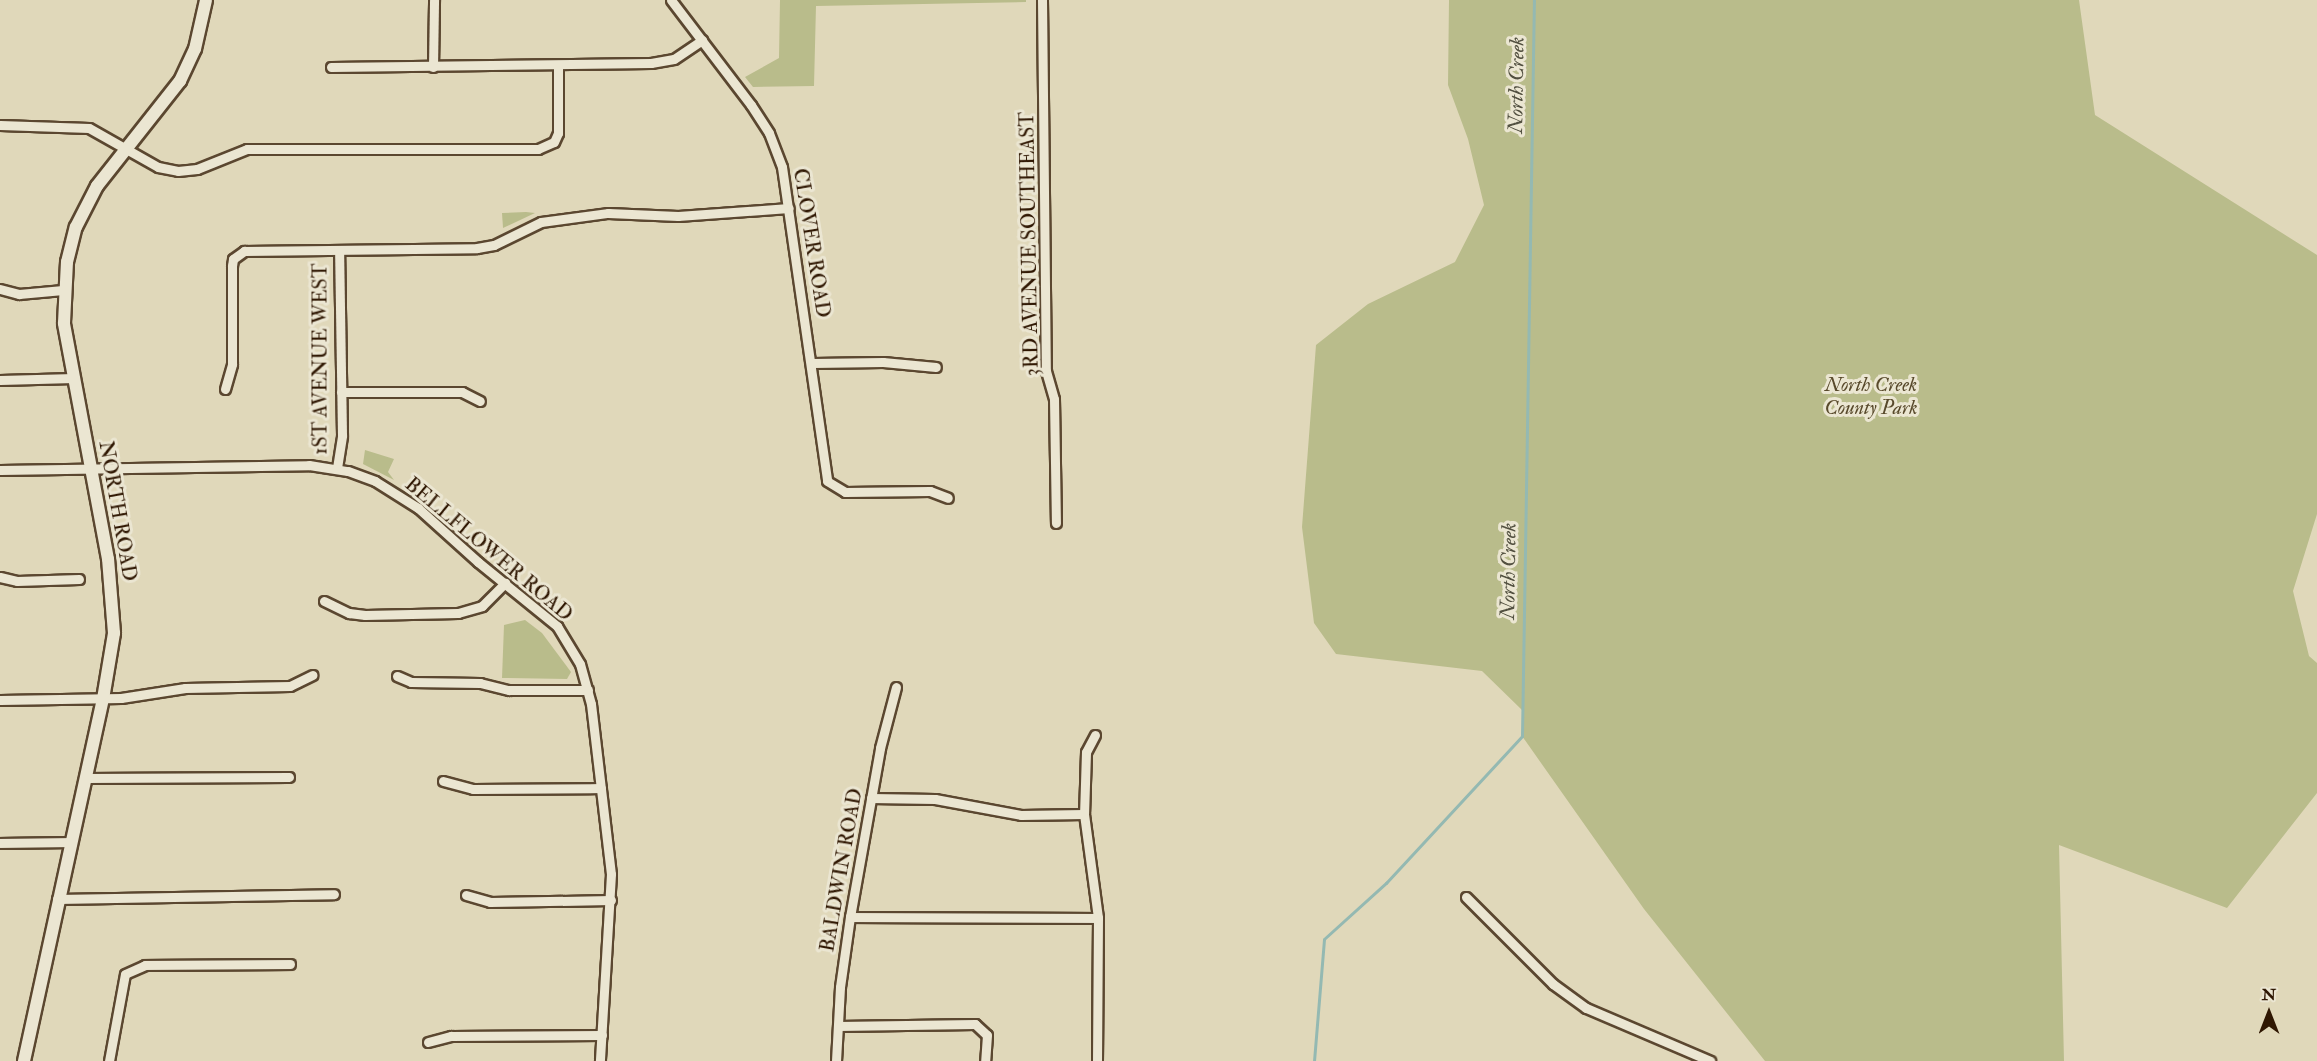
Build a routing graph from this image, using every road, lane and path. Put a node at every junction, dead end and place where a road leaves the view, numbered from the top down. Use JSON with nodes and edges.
{"nodes":[{"id":1,"x":206,"y":0,"type":"edge"},
{"id":2,"x":434,"y":0,"type":"edge"},
{"id":3,"x":670,"y":0,"type":"edge"},
{"id":4,"x":1042,"y":0,"type":"edge"},
{"id":5,"x":702,"y":40,"type":"junction"},
{"id":6,"x":558,"y":65,"type":"junction"},
{"id":7,"x":332,"y":67,"type":"dead end"},
{"id":8,"x":433,"y":67,"type":"junction"},
{"id":9,"x":0,"y":125,"type":"edge"},
{"id":10,"x":126,"y":149,"type":"junction"},
{"id":11,"x":789,"y":208,"type":"junction"},
{"id":12,"x":339,"y":250,"type":"junction"},
{"id":13,"x":0,"y":289,"type":"edge"},
{"id":14,"x":63,"y":290,"type":"junction"},
{"id":15,"x":813,"y":363,"type":"junction"},
{"id":16,"x":936,"y":367,"type":"dead end"},
{"id":17,"x":74,"y":378,"type":"junction"},
{"id":18,"x":0,"y":380,"type":"edge"},
{"id":19,"x":225,"y":389,"type":"dead end"},
{"id":20,"x":341,"y":392,"type":"junction"},
{"id":21,"x":480,"y":401,"type":"dead end"},
{"id":22,"x":91,"y":468,"type":"junction"},
{"id":23,"x":337,"y":468,"type":"junction"},
{"id":24,"x":0,"y":470,"type":"edge"},
{"id":25,"x":948,"y":498,"type":"dead end"},
{"id":26,"x":1056,"y":523,"type":"dead end"},
{"id":27,"x":0,"y":577,"type":"edge"},
{"id":28,"x":79,"y":579,"type":"dead end"},
{"id":29,"x":505,"y":583,"type":"junction"},
{"id":30,"x":324,"y":601,"type":"dead end"},
{"id":31,"x":313,"y":675,"type":"dead end"},
{"id":32,"x":397,"y":676,"type":"dead end"},
{"id":33,"x":896,"y":687,"type":"dead end"},
{"id":34,"x":588,"y":690,"type":"junction"},
{"id":35,"x":104,"y":699,"type":"junction"},
{"id":36,"x":0,"y":700,"type":"edge"},
{"id":37,"x":1095,"y":735,"type":"dead end"},
{"id":38,"x":85,"y":777,"type":"junction"},
{"id":39,"x":289,"y":777,"type":"dead end"},
{"id":40,"x":443,"y":781,"type":"dead end"},
{"id":41,"x":601,"y":788,"type":"junction"},
{"id":42,"x":871,"y":798,"type":"junction"},
{"id":43,"x":1084,"y":814,"type":"junction"},
{"id":44,"x":70,"y":842,"type":"junction"},
{"id":45,"x":0,"y":843,"type":"edge"},
{"id":46,"x":334,"y":894,"type":"dead end"},
{"id":47,"x":466,"y":895,"type":"dead end"},
{"id":48,"x":1466,"y":897,"type":"dead end"},
{"id":49,"x":57,"y":899,"type":"junction"},
{"id":50,"x":611,"y":900,"type":"junction"},
{"id":51,"x":850,"y":917,"type":"junction"},
{"id":52,"x":1098,"y":918,"type":"junction"},
{"id":53,"x":290,"y":964,"type":"dead end"},
{"id":54,"x":838,"y":1026,"type":"junction"},
{"id":55,"x":602,"y":1035,"type":"junction"},
{"id":56,"x":428,"y":1042,"type":"dead end"},
{"id":57,"x":24,"y":1061,"type":"edge"},
{"id":58,"x":109,"y":1061,"type":"edge"},
{"id":59,"x":600,"y":1061,"type":"edge"},
{"id":60,"x":836,"y":1061,"type":"edge"},
{"id":61,"x":985,"y":1061,"type":"edge"},
{"id":62,"x":1097,"y":1061,"type":"edge"},
{"id":63,"x":1710,"y":1061,"type":"edge"}],
"edges":[{"from":1,"to":10,"type":"street","name":"NORTH ROAD"},
{"from":2,"to":8,"type":"street"},
{"from":3,"to":5,"type":"street","name":"CLOVER ROAD"},
{"from":4,"to":26,"type":"street","name":"3RD AVENUE SOUTHEAST"},
{"from":5,"to":6,"type":"street"},
{"from":5,"to":11,"type":"street","name":"CLOVER ROAD"},
{"from":6,"to":8,"type":"street"},
{"from":6,"to":10,"type":"street"},
{"from":7,"to":8,"type":"street"},
{"from":9,"to":10,"type":"street"},
{"from":10,"to":14,"type":"street","name":"NORTH ROAD"},
{"from":11,"to":12,"type":"street"},
{"from":11,"to":15,"type":"street","name":"CLOVER ROAD"},
{"from":12,"to":19,"type":"street"},
{"from":12,"to":20,"type":"street","name":"1ST AVENUE WEST"},
{"from":13,"to":14,"type":"street"},
{"from":14,"to":17,"type":"street","name":"NORTH ROAD"},
{"from":15,"to":16,"type":"street"},
{"from":15,"to":25,"type":"street","name":"CLOVER ROAD"},
{"from":17,"to":18,"type":"street"},
{"from":17,"to":22,"type":"street","name":"NORTH ROAD"},
{"from":20,"to":21,"type":"street"},
{"from":20,"to":23,"type":"street","name":"1ST AVENUE WEST"},
{"from":22,"to":23,"type":"street","name":"BELLFLOWER ROAD"},
{"from":22,"to":24,"type":"street","name":"BELLFLOWER ROAD"},
{"from":22,"to":35,"type":"street","name":"NORTH ROAD"},
{"from":23,"to":29,"type":"street","name":"BELLFLOWER ROAD"},
{"from":27,"to":28,"type":"street"},
{"from":29,"to":30,"type":"street"},
{"from":29,"to":34,"type":"street","name":"BELLFLOWER ROAD"},
{"from":31,"to":35,"type":"street"},
{"from":32,"to":34,"type":"street"},
{"from":33,"to":42,"type":"street","name":"BALDWIN ROAD"},
{"from":34,"to":41,"type":"street","name":"BELLFLOWER ROAD"},
{"from":35,"to":36,"type":"street"},
{"from":35,"to":38,"type":"street","name":"NORTH ROAD"},
{"from":37,"to":43,"type":"street"},
{"from":38,"to":39,"type":"street"},
{"from":38,"to":44,"type":"street","name":"NORTH ROAD"},
{"from":40,"to":41,"type":"street"},
{"from":41,"to":50,"type":"street","name":"BELLFLOWER ROAD"},
{"from":42,"to":43,"type":"street"},
{"from":42,"to":51,"type":"street","name":"BALDWIN ROAD"},
{"from":43,"to":52,"type":"street"},
{"from":44,"to":45,"type":"street"},
{"from":44,"to":49,"type":"street","name":"NORTH ROAD"},
{"from":46,"to":49,"type":"street"},
{"from":47,"to":50,"type":"street"},
{"from":48,"to":63,"type":"street"},
{"from":49,"to":57,"type":"street","name":"NORTH ROAD"},
{"from":50,"to":55,"type":"street","name":"BELLFLOWER ROAD"},
{"from":51,"to":52,"type":"street"},
{"from":51,"to":54,"type":"street","name":"BALDWIN ROAD"},
{"from":52,"to":62,"type":"street"},
{"from":53,"to":58,"type":"street"},
{"from":54,"to":60,"type":"street","name":"BALDWIN ROAD"},
{"from":54,"to":61,"type":"street"},
{"from":55,"to":56,"type":"street"},
{"from":55,"to":59,"type":"street","name":"BELLFLOWER ROAD"}]}
